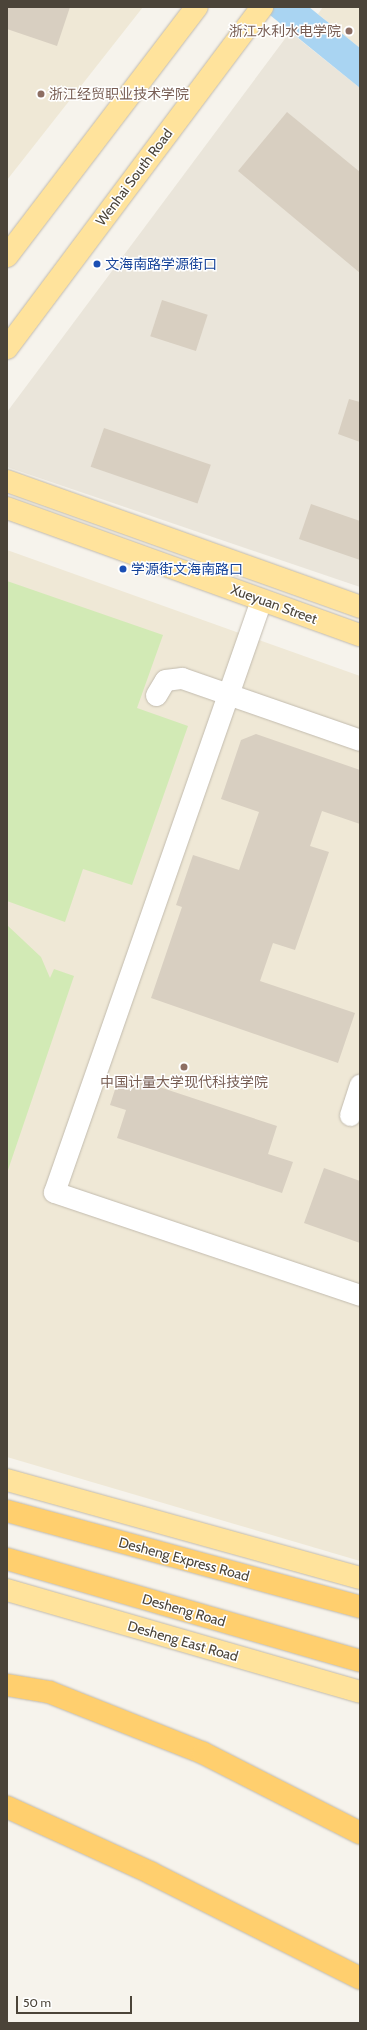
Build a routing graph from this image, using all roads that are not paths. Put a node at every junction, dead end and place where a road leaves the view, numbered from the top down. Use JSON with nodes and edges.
{"nodes":[{"id":1,"x":197,"y":7,"type":"edge"},
{"id":2,"x":260,"y":9,"type":"edge"},
{"id":3,"x":7,"y":256,"type":"edge"},
{"id":4,"x":7,"y":348,"type":"edge"},
{"id":5,"x":7,"y":481,"type":"edge"},
{"id":6,"x":7,"y":508,"type":"edge"},
{"id":7,"x":261,"y":600,"type":"junction"},
{"id":8,"x":360,"y":607,"type":"edge"},
{"id":9,"x":360,"y":635,"type":"edge"},
{"id":10,"x":228,"y":694,"type":"junction"},
{"id":11,"x":156,"y":695,"type":"dead end"},
{"id":12,"x":360,"y":740,"type":"edge"},
{"id":13,"x":360,"y":1085,"type":"edge"},
{"id":14,"x":350,"y":1115,"type":"dead end"},
{"id":15,"x":360,"y":1295,"type":"edge"},
{"id":16,"x":7,"y":1480,"type":"edge"},
{"id":17,"x":7,"y":1511,"type":"edge"},
{"id":18,"x":7,"y":1559,"type":"edge"},
{"id":19,"x":360,"y":1578,"type":"edge"},
{"id":20,"x":7,"y":1590,"type":"edge"},
{"id":21,"x":360,"y":1607,"type":"edge"},
{"id":22,"x":360,"y":1661,"type":"edge"},
{"id":23,"x":7,"y":1685,"type":"edge"},
{"id":24,"x":360,"y":1692,"type":"edge"},
{"id":25,"x":7,"y":1807,"type":"edge"},
{"id":26,"x":360,"y":1833,"type":"edge"},
{"id":27,"x":360,"y":1978,"type":"edge"}],
"edges":[{"from":1,"to":3,"type":"main road"},
{"from":2,"to":4,"type":"main road","name":"Wenhai South Road"},
{"from":5,"to":8,"type":"main road"},
{"from":6,"to":7,"type":"main road","name":"Xueyuan Street"},
{"from":7,"to":9,"type":"main road","name":"Xueyuan Street"},
{"from":7,"to":10,"type":"street"},
{"from":10,"to":11,"type":"street"},
{"from":10,"to":12,"type":"street"},
{"from":10,"to":15,"type":"street"},
{"from":13,"to":14,"type":"street"},
{"from":16,"to":19,"type":"main road"},
{"from":17,"to":21,"type":"highway","name":"Desheng Express Road"},
{"from":18,"to":22,"type":"highway","name":"Desheng Road"},
{"from":20,"to":24,"type":"main road","name":"Desheng East Road"},
{"from":23,"to":26,"type":"highway"},
{"from":25,"to":27,"type":"highway"}]}
